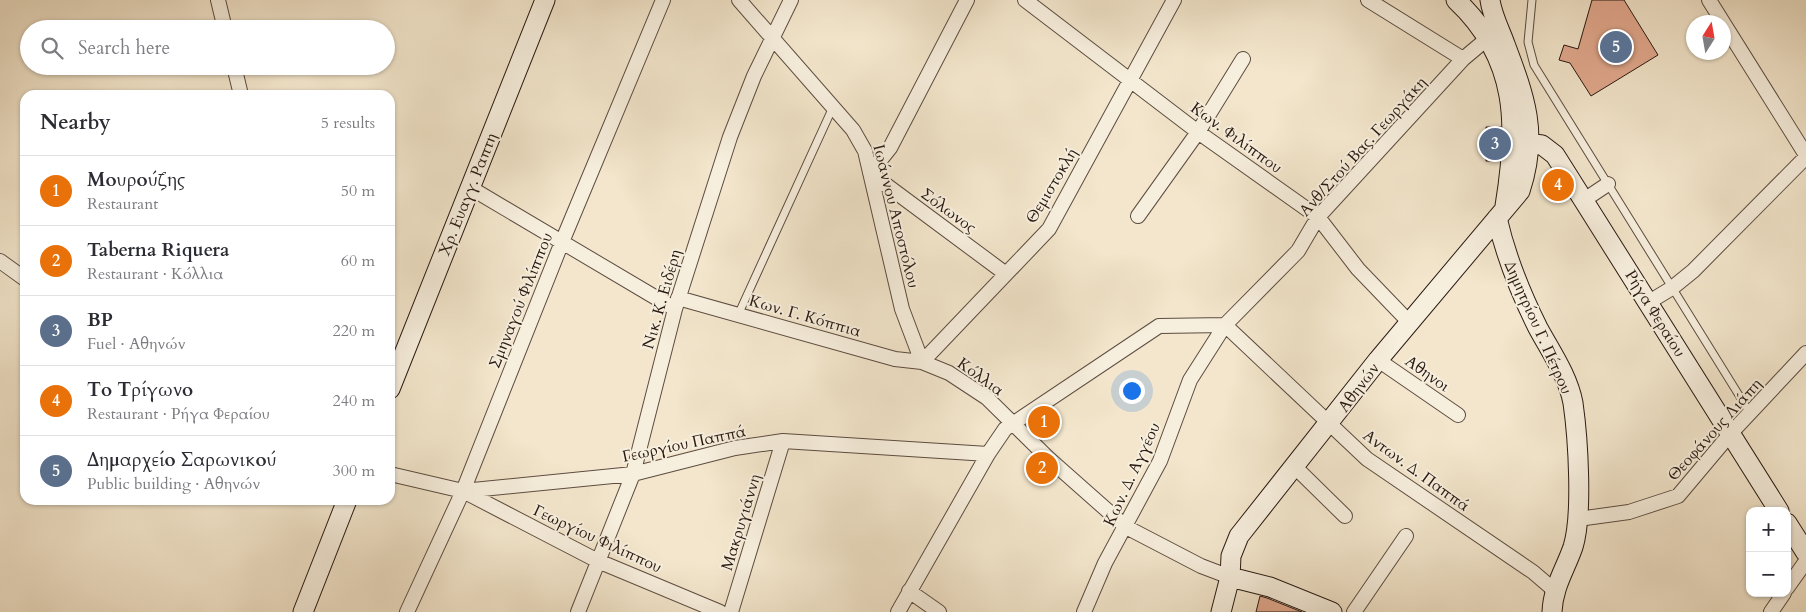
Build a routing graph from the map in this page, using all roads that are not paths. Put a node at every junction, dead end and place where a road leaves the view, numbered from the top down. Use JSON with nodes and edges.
{"nodes":[{"id":1,"x":218,"y":0,"type":"edge"},
{"id":2,"x":545,"y":0,"type":"edge"},
{"id":3,"x":663,"y":0,"type":"edge"},
{"id":4,"x":739,"y":0,"type":"edge"},
{"id":5,"x":791,"y":0,"type":"edge"},
{"id":6,"x":967,"y":0,"type":"edge"},
{"id":7,"x":1025,"y":0,"type":"edge"},
{"id":8,"x":1174,"y":0,"type":"edge"},
{"id":9,"x":1368,"y":0,"type":"edge"},
{"id":10,"x":1456,"y":0,"type":"edge"},
{"id":11,"x":1479,"y":0,"type":"edge"},
{"id":12,"x":1490,"y":0,"type":"edge"},
{"id":13,"x":1532,"y":0,"type":"edge"},
{"id":14,"x":1709,"y":0,"type":"edge"},
{"id":15,"x":223,"y":20,"type":"edge"},
{"id":16,"x":1488,"y":38,"type":"junction"},
{"id":17,"x":772,"y":39,"type":"junction"},
{"id":18,"x":1463,"y":58,"type":"junction"},
{"id":19,"x":1243,"y":59,"type":"dead end"},
{"id":20,"x":236,"y":75,"type":"edge"},
{"id":21,"x":1130,"y":81,"type":"junction"},
{"id":22,"x":240,"y":90,"type":"edge"},
{"id":23,"x":833,"y":107,"type":"junction"},
{"id":24,"x":1514,"y":122,"type":"junction"},
{"id":25,"x":1198,"y":132,"type":"junction"},
{"id":26,"x":1521,"y":142,"type":"junction"},
{"id":27,"x":1806,"y":156,"type":"edge"},
{"id":28,"x":870,"y":173,"type":"junction"},
{"id":29,"x":1510,"y":173,"type":"junction"},
{"id":30,"x":1608,"y":184,"type":"junction"},
{"id":31,"x":469,"y":187,"type":"junction"},
{"id":32,"x":1584,"y":200,"type":"junction"},
{"id":33,"x":1501,"y":212,"type":"junction"},
{"id":34,"x":1138,"y":216,"type":"dead end"},
{"id":35,"x":1318,"y":217,"type":"junction"},
{"id":36,"x":562,"y":242,"type":"junction"},
{"id":37,"x":0,"y":261,"type":"edge"},
{"id":38,"x":1006,"y":274,"type":"junction"},
{"id":39,"x":20,"y":275,"type":"edge"},
{"id":40,"x":1672,"y":288,"type":"junction"},
{"id":41,"x":1649,"y":302,"type":"junction"},
{"id":42,"x":676,"y":304,"type":"junction"},
{"id":43,"x":738,"y":315,"type":"junction"},
{"id":44,"x":1409,"y":322,"type":"junction"},
{"id":45,"x":1225,"y":325,"type":"junction"},
{"id":46,"x":1806,"y":354,"type":"edge"},
{"id":47,"x":1378,"y":360,"type":"junction"},
{"id":48,"x":922,"y":362,"type":"junction"},
{"id":49,"x":395,"y":376,"type":"edge"},
{"id":50,"x":1750,"y":413,"type":"junction"},
{"id":51,"x":1458,"y":415,"type":"dead end"},
{"id":52,"x":1012,"y":424,"type":"junction"},
{"id":53,"x":1330,"y":424,"type":"junction"},
{"id":54,"x":1731,"y":433,"type":"junction"},
{"id":55,"x":783,"y":441,"type":"junction"},
{"id":56,"x":988,"y":454,"type":"junction"},
{"id":57,"x":1294,"y":466,"type":"junction"},
{"id":58,"x":633,"y":474,"type":"junction"},
{"id":59,"x":395,"y":475,"type":"edge"},
{"id":60,"x":463,"y":491,"type":"junction"},
{"id":61,"x":344,"y":505,"type":"edge"},
{"id":62,"x":1777,"y":507,"type":"edge"},
{"id":63,"x":1345,"y":516,"type":"dead end"},
{"id":64,"x":1578,"y":518,"type":"junction"},
{"id":65,"x":1126,"y":527,"type":"junction"},
{"id":66,"x":1791,"y":529,"type":"edge"},
{"id":67,"x":1406,"y":536,"type":"dead end"},
{"id":68,"x":1806,"y":553,"type":"edge"},
{"id":69,"x":598,"y":561,"type":"junction"},
{"id":70,"x":1806,"y":561,"type":"edge"},
{"id":71,"x":1230,"y":577,"type":"junction"},
{"id":72,"x":1791,"y":582,"type":"edge"},
{"id":73,"x":1554,"y":590,"type":"junction"},
{"id":74,"x":909,"y":592,"type":"junction"},
{"id":75,"x":1781,"y":597,"type":"edge"},
{"id":76,"x":304,"y":612,"type":"edge"},
{"id":77,"x":407,"y":612,"type":"edge"},
{"id":78,"x":578,"y":612,"type":"edge"},
{"id":79,"x":720,"y":612,"type":"edge"},
{"id":80,"x":731,"y":612,"type":"edge"},
{"id":81,"x":898,"y":612,"type":"edge"},
{"id":82,"x":939,"y":612,"type":"edge"},
{"id":83,"x":1084,"y":612,"type":"edge"},
{"id":84,"x":1221,"y":612,"type":"edge"},
{"id":85,"x":1332,"y":612,"type":"edge"},
{"id":86,"x":1354,"y":612,"type":"edge"},
{"id":87,"x":1552,"y":612,"type":"edge"},
{"id":88,"x":1771,"y":612,"type":"edge"}],
"edges":[{"from":1,"to":15,"type":"street"},
{"from":2,"to":31,"type":"main road","name":"Χρ. Ευαγγ. Ραπτη"},
{"from":3,"to":36,"type":"street","name":"Σμηναγού Φιλίππου"},
{"from":4,"to":17,"type":"street","name":"Ιωάννου Αποστόλου"},
{"from":5,"to":17,"type":"street","name":"Νικ. Κ. Ειδέρη"},
{"from":6,"to":28,"type":"street"},
{"from":7,"to":21,"type":"street","name":"Κων. Φιλίππου"},
{"from":8,"to":21,"type":"street","name":"Θεμιστοκλή"},
{"from":9,"to":18,"type":"street"},
{"from":10,"to":11,"type":"main road"},
{"from":10,"to":16,"type":"main road","name":"Αθηνών"},
{"from":12,"to":26,"type":"main road","name":"Αθηνών"},
{"from":13,"to":30,"type":"lane"},
{"from":14,"to":27,"type":"street"},
{"from":16,"to":18,"type":"street","name":"Ανθ/Στού Βας. Γεωργάκη"},
{"from":16,"to":24,"type":"main road","name":"Αθηνών"},
{"from":17,"to":23,"type":"street","name":"Ιωάννου Αποστόλου"},
{"from":17,"to":42,"type":"street","name":"Νικ. Κ. Ειδέρη"},
{"from":18,"to":35,"type":"street","name":"Ανθ/Στού Βας. Γεωργάκη"},
{"from":19,"to":25,"type":"street"},
{"from":20,"to":22,"type":"street"},
{"from":21,"to":25,"type":"street","name":"Κων. Φιλίππου"},
{"from":21,"to":38,"type":"street","name":"Θεμιστοκλή"},
{"from":23,"to":28,"type":"street","name":"Ιωάννου Αποστόλου"},
{"from":23,"to":43,"type":"lane"},
{"from":24,"to":26,"type":"main road","name":"Αθηνών"},
{"from":24,"to":29,"type":"lane"},
{"from":25,"to":34,"type":"street"},
{"from":25,"to":35,"type":"street","name":"Κων. Φιλίππου"},
{"from":26,"to":29,"type":"main road","name":"Αθηνών"},
{"from":26,"to":32,"type":"main road","name":"Ρήγα Φεραίου"},
{"from":26,"to":33,"type":"main road","name":"Αθηνών"},
{"from":27,"to":40,"type":"street"},
{"from":28,"to":38,"type":"street","name":"Σόλωνος"},
{"from":28,"to":48,"type":"street","name":"Ιωάννου Αποστόλου"},
{"from":29,"to":33,"type":"main road","name":"Αθηνών"},
{"from":30,"to":32,"type":"street"},
{"from":30,"to":40,"type":"lane"},
{"from":31,"to":36,"type":"street","name":"Κων. Γ. Κόππια"},
{"from":31,"to":49,"type":"main road","name":"Χρ. Ευαγγ. Ραπτη"},
{"from":32,"to":41,"type":"main road","name":"Ρήγα Φεραίου"},
{"from":33,"to":44,"type":"main road","name":"Αθηνών"},
{"from":33,"to":64,"type":"main road","name":"Δημητρίου Γ. Πέτρου"},
{"from":35,"to":44,"type":"street","name":"Κων. Φιλίππου"},
{"from":35,"to":45,"type":"street","name":"Ανθ/Στού Βας. Γεωργάκη"},
{"from":36,"to":42,"type":"street","name":"Κων. Γ. Κόππια"},
{"from":36,"to":60,"type":"street","name":"Σμηναγού Φιλίππου"},
{"from":37,"to":39,"type":"street"},
{"from":38,"to":48,"type":"street","name":"Θεμιστοκλή"},
{"from":40,"to":41,"type":"street"},
{"from":40,"to":50,"type":"lane"},
{"from":41,"to":54,"type":"main road","name":"Ρήγα Φεραίου"},
{"from":42,"to":43,"type":"street","name":"Κων. Γ. Κόππια"},
{"from":42,"to":58,"type":"street","name":"Νικ. Κ. Ειδέρη"},
{"from":43,"to":48,"type":"street","name":"Κων. Γ. Κόππια"},
{"from":44,"to":47,"type":"main road","name":"Αθηνών"},
{"from":45,"to":52,"type":"street"},
{"from":45,"to":53,"type":"street","name":"Αντων. Δ. Παππά"},
{"from":45,"to":65,"type":"street","name":"Κων. Δ. Αγγέου"},
{"from":46,"to":50,"type":"street","name":"Θεοφάνους Λιάπη"},
{"from":47,"to":51,"type":"street","name":"Αθηνοι"},
{"from":47,"to":53,"type":"main road","name":"Αθηνών"},
{"from":48,"to":52,"type":"street","name":"Κόλλια"},
{"from":50,"to":54,"type":"street","name":"Θεοφάνους Λιάπη"},
{"from":52,"to":56,"type":"street"},
{"from":52,"to":65,"type":"street","name":"Κόλλια"},
{"from":53,"to":57,"type":"main road","name":"Αθηνών"},
{"from":53,"to":73,"type":"street","name":"Αντων. Δ. Παππά"},
{"from":54,"to":62,"type":"main road","name":"Ρήγα Φεραίου"},
{"from":54,"to":64,"type":"street","name":"Θεοφάνους Λιάπη"},
{"from":55,"to":56,"type":"street","name":"Γεωργίου Παππά"},
{"from":55,"to":58,"type":"street","name":"Γεωργίου Παππά"},
{"from":55,"to":80,"type":"street","name":"Μακρυγιάννη"},
{"from":56,"to":74,"type":"street"},
{"from":57,"to":63,"type":"street"},
{"from":57,"to":71,"type":"main road","name":"Αθηνών"},
{"from":58,"to":60,"type":"street","name":"Γεωργίου Παππά"},
{"from":58,"to":69,"type":"street","name":"Νικ. Κ. Ειδέρη"},
{"from":59,"to":60,"type":"street","name":"Γεωργίου Παππά"},
{"from":60,"to":69,"type":"street","name":"Γεωργίου Φιλίππου"},
{"from":60,"to":77,"type":"street","name":"Σμηναγού Φιλίππου"},
{"from":61,"to":76,"type":"main road"},
{"from":64,"to":73,"type":"main road","name":"Δημητρίου Γ. Πέτρου"},
{"from":65,"to":71,"type":"street","name":"Κόλλια"},
{"from":65,"to":83,"type":"street","name":"Κων. Δ. Αγγέου"},
{"from":66,"to":68,"type":"main road"},
{"from":67,"to":86,"type":"street"},
{"from":69,"to":78,"type":"street","name":"Νικ. Κ. Ειδέρη"},
{"from":69,"to":79,"type":"street","name":"Γεωργίου Φιλίππου"},
{"from":70,"to":72,"type":"street"},
{"from":71,"to":84,"type":"main road","name":"Αθηνών"},
{"from":71,"to":85,"type":"main road"},
{"from":73,"to":87,"type":"main road","name":"Δημητρίου Γ. Πέτρου"},
{"from":74,"to":81,"type":"street"},
{"from":74,"to":82,"type":"street"},
{"from":75,"to":88,"type":"street"}]}
